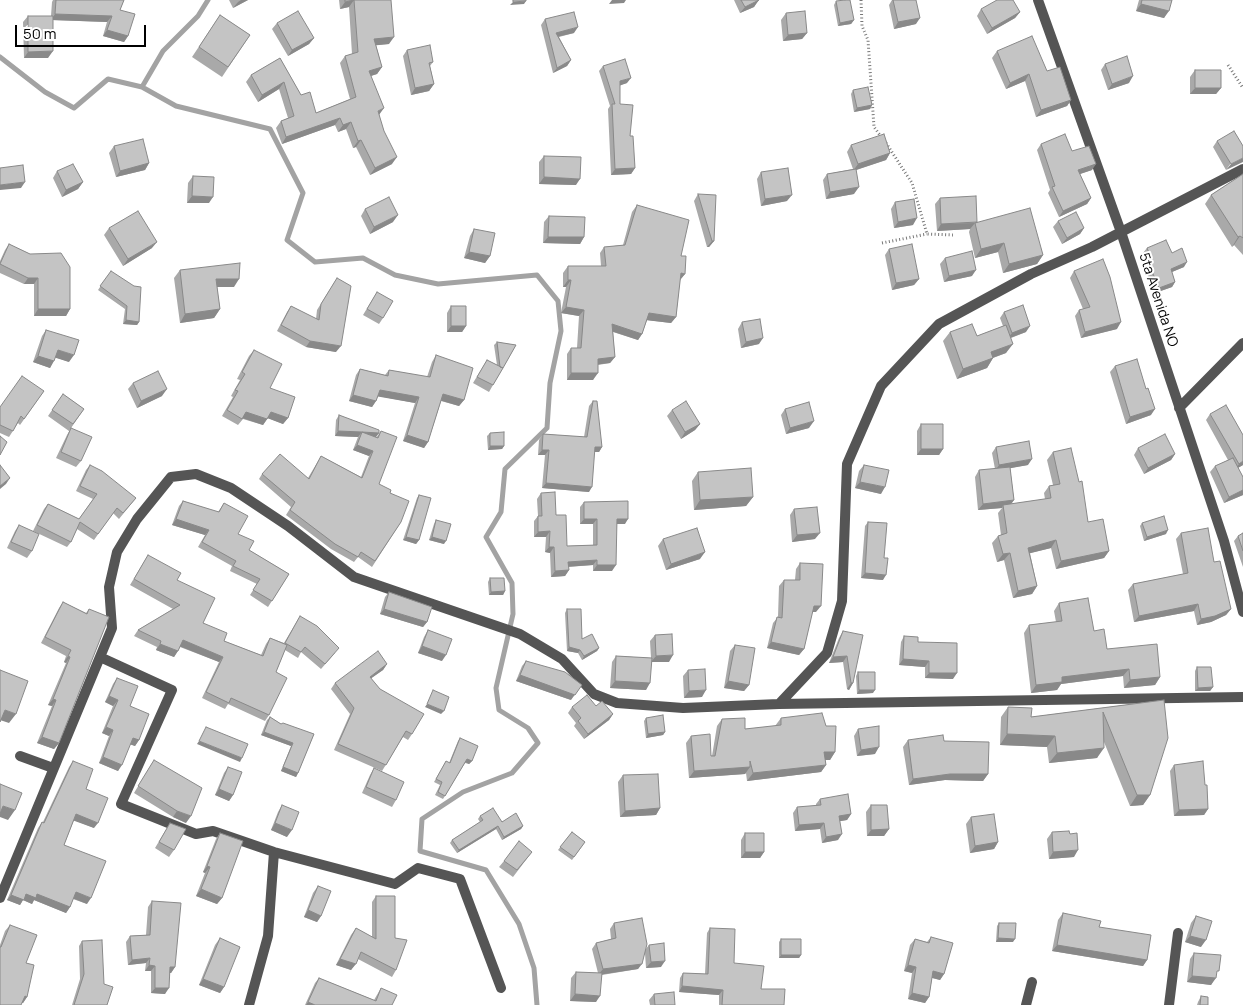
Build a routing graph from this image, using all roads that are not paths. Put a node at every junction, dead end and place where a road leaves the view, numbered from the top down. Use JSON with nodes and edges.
{"nodes":[{"id":1,"x":1038,"y":0,"type":"edge"},
{"id":2,"x":1243,"y":169,"type":"edge"},
{"id":3,"x":1121,"y":232,"type":"junction"},
{"id":4,"x":1243,"y":343,"type":"edge"},
{"id":5,"x":1179,"y":408,"type":"junction"},
{"id":6,"x":1243,"y":612,"type":"edge"},
{"id":7,"x":100,"y":657,"type":"junction"},
{"id":8,"x":1243,"y":697,"type":"edge"},
{"id":9,"x":779,"y":704,"type":"junction"},
{"id":10,"x":20,"y":756,"type":"dead end"},
{"id":11,"x":53,"y":768,"type":"junction"},
{"id":12,"x":274,"y":852,"type":"junction"},
{"id":13,"x":0,"y":898,"type":"edge"},
{"id":14,"x":1178,"y":932,"type":"dead end"},
{"id":15,"x":1032,"y":982,"type":"dead end"},
{"id":16,"x":501,"y":988,"type":"dead end"},
{"id":17,"x":249,"y":1005,"type":"edge"},
{"id":18,"x":1026,"y":1005,"type":"edge"},
{"id":19,"x":1169,"y":1005,"type":"edge"}],
"edges":[{"from":1,"to":3,"type":"street","name":"5ta Avenida NO"},
{"from":2,"to":3,"type":"street"},
{"from":3,"to":5,"type":"street","name":"5ta Avenida NO"},
{"from":3,"to":9,"type":"street"},
{"from":4,"to":5,"type":"street"},
{"from":5,"to":6,"type":"street","name":"5ta Avenida NO"},
{"from":7,"to":9,"type":"street"},
{"from":7,"to":11,"type":"street"},
{"from":7,"to":12,"type":"street"},
{"from":8,"to":9,"type":"street"},
{"from":10,"to":11,"type":"street"},
{"from":11,"to":13,"type":"street"},
{"from":12,"to":16,"type":"street"},
{"from":12,"to":17,"type":"street"},
{"from":14,"to":19,"type":"street"},
{"from":15,"to":18,"type":"street"}]}
